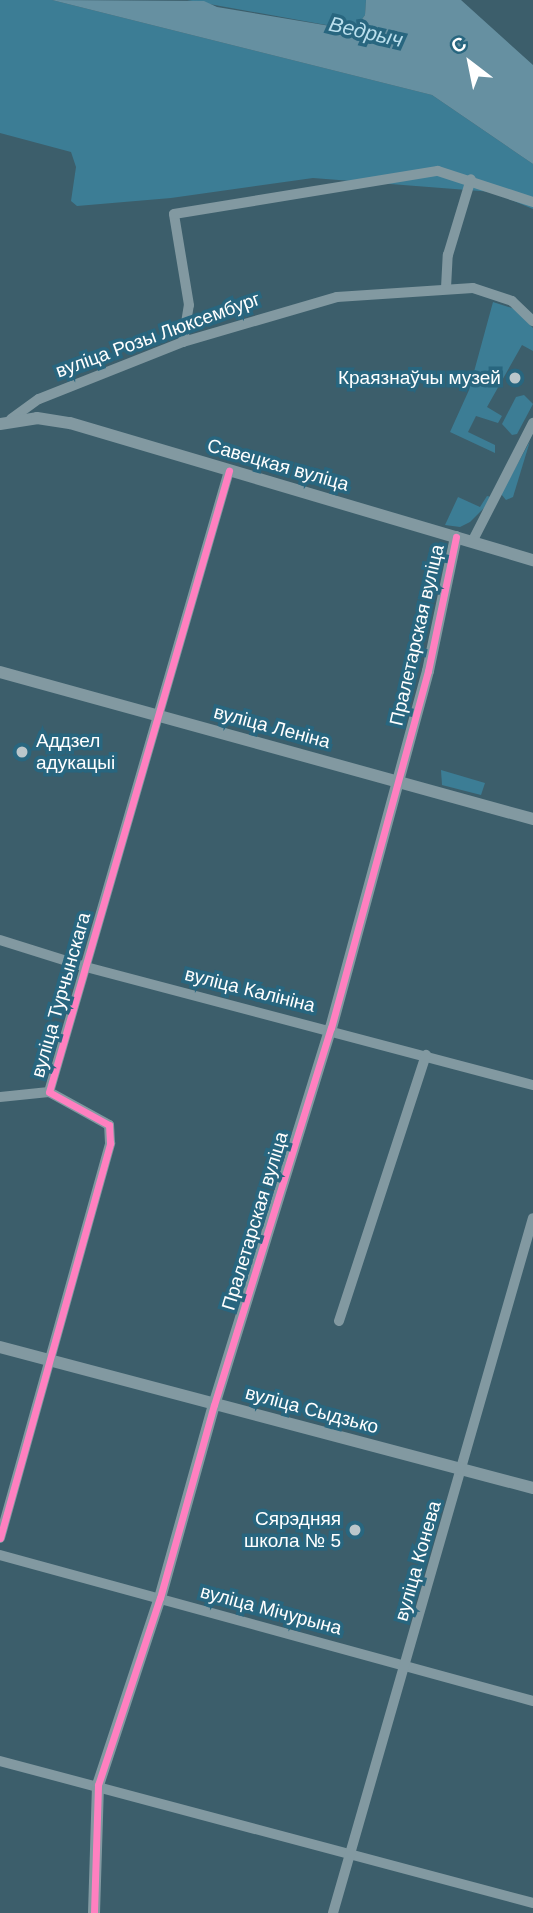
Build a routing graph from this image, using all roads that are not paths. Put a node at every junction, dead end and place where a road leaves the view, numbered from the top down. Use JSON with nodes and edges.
{"nodes":[{"id":1,"x":471,"y":179,"type":"junction"},
{"id":2,"x":533,"y":202,"type":"edge"},
{"id":3,"x":446,"y":288,"type":"junction"},
{"id":4,"x":533,"y":321,"type":"edge"},
{"id":5,"x":183,"y":342,"type":"junction"},
{"id":6,"x":5,"y":421,"type":"edge"},
{"id":7,"x":533,"y":424,"type":"edge"},
{"id":8,"x":229,"y":471,"type":"junction"},
{"id":9,"x":456,"y":537,"type":"junction"},
{"id":10,"x":472,"y":542,"type":"junction"},
{"id":11,"x":533,"y":559,"type":"edge"},
{"id":12,"x":0,"y":672,"type":"edge"},
{"id":13,"x":158,"y":716,"type":"junction"},
{"id":14,"x":397,"y":782,"type":"junction"},
{"id":15,"x":533,"y":819,"type":"edge"},
{"id":16,"x":0,"y":940,"type":"edge"},
{"id":17,"x":86,"y":967,"type":"junction"},
{"id":18,"x":331,"y":1028,"type":"junction"},
{"id":19,"x":426,"y":1055,"type":"junction"},
{"id":20,"x":533,"y":1085,"type":"edge"},
{"id":21,"x":50,"y":1092,"type":"junction"},
{"id":22,"x":0,"y":1097,"type":"edge"},
{"id":23,"x":533,"y":1219,"type":"edge"},
{"id":24,"x":339,"y":1321,"type":"dead end"},
{"id":25,"x":0,"y":1348,"type":"edge"},
{"id":26,"x":49,"y":1360,"type":"junction"},
{"id":27,"x":214,"y":1405,"type":"junction"},
{"id":28,"x":463,"y":1470,"type":"junction"},
{"id":29,"x":533,"y":1488,"type":"edge"},
{"id":30,"x":0,"y":1538,"type":"edge"},
{"id":31,"x":0,"y":1555,"type":"edge"},
{"id":32,"x":160,"y":1598,"type":"junction"},
{"id":33,"x":406,"y":1665,"type":"junction"},
{"id":34,"x":533,"y":1700,"type":"edge"},
{"id":35,"x":0,"y":1761,"type":"edge"},
{"id":36,"x":98,"y":1785,"type":"junction"},
{"id":37,"x":352,"y":1854,"type":"junction"},
{"id":38,"x":533,"y":1903,"type":"edge"},
{"id":39,"x":93,"y":1913,"type":"edge"},
{"id":40,"x":333,"y":1913,"type":"edge"}],
"edges":[{"from":1,"to":2,"type":"street"},
{"from":1,"to":3,"type":"street"},
{"from":1,"to":5,"type":"street"},
{"from":3,"to":4,"type":"street","name":"вуліца Розы Люксембург"},
{"from":3,"to":5,"type":"street","name":"вуліца Розы Люксембург"},
{"from":5,"to":6,"type":"street","name":"вуліца Розы Люксембург"},
{"from":6,"to":8,"type":"street","name":"Савецкая вуліца"},
{"from":7,"to":10,"type":"street","name":"Пралетарская вуліца"},
{"from":8,"to":9,"type":"street","name":"Савецкая вуліца"},
{"from":8,"to":13,"type":"street","name":"вуліца Турчынскага"},
{"from":9,"to":10,"type":"street","name":"Савецкая вуліца"},
{"from":9,"to":14,"type":"street","name":"Пралетарская вуліца"},
{"from":10,"to":11,"type":"street","name":"Савецкая вуліца"},
{"from":12,"to":13,"type":"street","name":"вуліца Леніна"},
{"from":13,"to":14,"type":"street","name":"вуліца Леніна"},
{"from":13,"to":17,"type":"street","name":"вуліца Турчынскага"},
{"from":14,"to":15,"type":"street","name":"вуліца Леніна"},
{"from":14,"to":18,"type":"street","name":"Пралетарская вуліца"},
{"from":16,"to":17,"type":"street","name":"вуліца Калініна"},
{"from":17,"to":18,"type":"street","name":"вуліца Калініна"},
{"from":17,"to":21,"type":"street","name":"вуліца Турчынскага"},
{"from":18,"to":19,"type":"street","name":"вуліца Калініна"},
{"from":18,"to":27,"type":"street","name":"Пралетарская вуліца"},
{"from":19,"to":20,"type":"street","name":"вуліца Калініна"},
{"from":19,"to":24,"type":"street"},
{"from":21,"to":22,"type":"street"},
{"from":21,"to":26,"type":"street","name":"вуліца Турчынскага"},
{"from":23,"to":28,"type":"street","name":"вуліца Конева"},
{"from":25,"to":26,"type":"street","name":"вуліца Сыдзько"},
{"from":26,"to":27,"type":"street","name":"вуліца Сыдзько"},
{"from":26,"to":30,"type":"street","name":"вуліца Турчынскага"},
{"from":27,"to":28,"type":"street","name":"вуліца Сыдзько"},
{"from":27,"to":32,"type":"street","name":"Пралетарская вуліца"},
{"from":28,"to":29,"type":"street","name":"вуліца Сыдзько"},
{"from":28,"to":33,"type":"street","name":"вуліца Конева"},
{"from":31,"to":32,"type":"street","name":"вуліца Мічурына"},
{"from":32,"to":33,"type":"street","name":"вуліца Мічурына"},
{"from":32,"to":36,"type":"street","name":"Пралетарская вуліца"},
{"from":33,"to":34,"type":"street","name":"вуліца Мічурына"},
{"from":33,"to":37,"type":"street","name":"вуліца Конева"},
{"from":35,"to":36,"type":"street"},
{"from":36,"to":37,"type":"street"},
{"from":36,"to":39,"type":"street","name":"Пралетарская вуліца"},
{"from":37,"to":38,"type":"street"},
{"from":37,"to":40,"type":"street","name":"вуліца Конева"}]}
